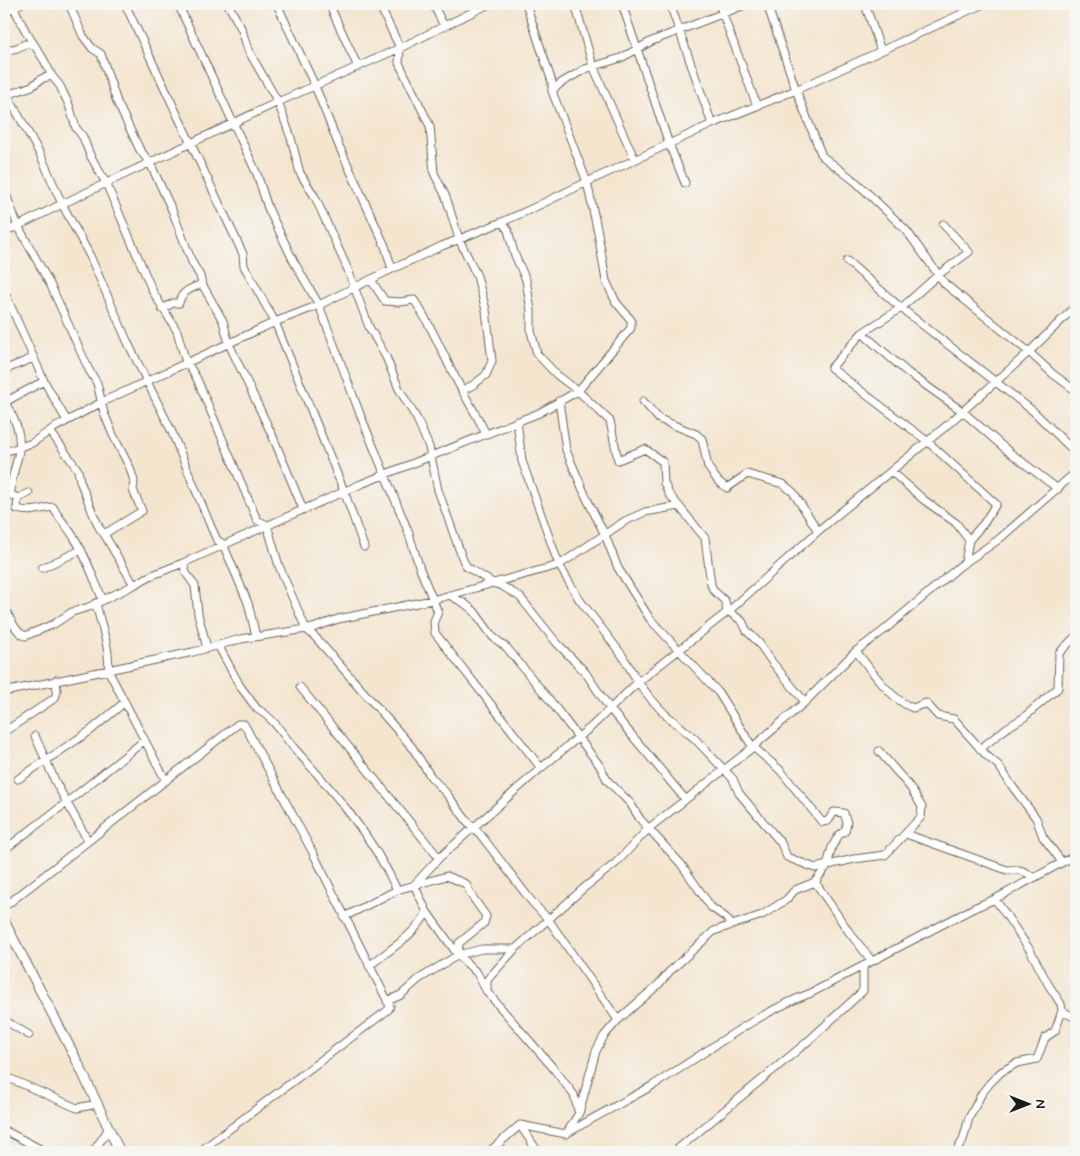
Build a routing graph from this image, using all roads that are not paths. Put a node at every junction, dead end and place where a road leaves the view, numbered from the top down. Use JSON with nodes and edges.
{"nodes":[{"id":1,"x":69,"y":4,"type":"edge"},
{"id":2,"x":125,"y":4,"type":"edge"},
{"id":3,"x":178,"y":4,"type":"edge"},
{"id":4,"x":228,"y":4,"type":"edge"},
{"id":5,"x":277,"y":4,"type":"edge"},
{"id":6,"x":329,"y":4,"type":"edge"},
{"id":7,"x":379,"y":4,"type":"edge"},
{"id":8,"x":434,"y":4,"type":"edge"},
{"id":9,"x":489,"y":4,"type":"edge"},
{"id":10,"x":526,"y":4,"type":"edge"},
{"id":11,"x":575,"y":4,"type":"edge"},
{"id":12,"x":622,"y":4,"type":"edge"},
{"id":13,"x":670,"y":4,"type":"edge"},
{"id":14,"x":719,"y":4,"type":"edge"},
{"id":15,"x":747,"y":4,"type":"edge"},
{"id":16,"x":766,"y":4,"type":"edge"},
{"id":17,"x":865,"y":4,"type":"edge"},
{"id":18,"x":982,"y":4,"type":"edge"},
{"id":19,"x":15,"y":5,"type":"edge"},
{"id":20,"x":476,"y":7,"type":"edge"},
{"id":21,"x":970,"y":7,"type":"edge"},
{"id":22,"x":4,"y":12,"type":"edge"},
{"id":23,"x":723,"y":14,"type":"junction"},
{"id":24,"x":444,"y":26,"type":"junction"},
{"id":25,"x":680,"y":31,"type":"junction"},
{"id":26,"x":34,"y":45,"type":"junction"},
{"id":27,"x":400,"y":48,"type":"junction"},
{"id":28,"x":638,"y":48,"type":"junction"},
{"id":29,"x":4,"y":51,"type":"edge"},
{"id":30,"x":881,"y":51,"type":"junction"},
{"id":31,"x":592,"y":66,"type":"junction"},
{"id":32,"x":358,"y":67,"type":"junction"},
{"id":33,"x":52,"y":76,"type":"junction"},
{"id":34,"x":315,"y":86,"type":"junction"},
{"id":35,"x":552,"y":90,"type":"junction"},
{"id":36,"x":796,"y":90,"type":"junction"},
{"id":37,"x":5,"y":92,"type":"edge"},
{"id":38,"x":278,"y":102,"type":"junction"},
{"id":39,"x":757,"y":106,"type":"junction"},
{"id":40,"x":234,"y":123,"type":"junction"},
{"id":41,"x":712,"y":124,"type":"junction"},
{"id":42,"x":190,"y":144,"type":"junction"},
{"id":43,"x":669,"y":144,"type":"junction"},
{"id":44,"x":635,"y":160,"type":"junction"},
{"id":45,"x":150,"y":163,"type":"junction"},
{"id":46,"x":587,"y":182,"type":"junction"},
{"id":47,"x":106,"y":183,"type":"junction"},
{"id":48,"x":685,"y":183,"type":"dead end"},
{"id":49,"x":4,"y":189,"type":"edge"},
{"id":50,"x":62,"y":204,"type":"junction"},
{"id":51,"x":502,"y":222,"type":"junction"},
{"id":52,"x":943,"y":224,"type":"dead end"},
{"id":53,"x":18,"y":226,"type":"junction"},
{"id":54,"x":4,"y":232,"type":"edge"},
{"id":55,"x":459,"y":239,"type":"junction"},
{"id":56,"x":847,"y":261,"type":"dead end"},
{"id":57,"x":392,"y":269,"type":"junction"},
{"id":58,"x":938,"y":275,"type":"junction"},
{"id":59,"x":371,"y":280,"type":"junction"},
{"id":60,"x":202,"y":284,"type":"junction"},
{"id":61,"x":354,"y":287,"type":"junction"},
{"id":62,"x":4,"y":291,"type":"edge"},
{"id":63,"x":319,"y":305,"type":"junction"},
{"id":64,"x":1076,"y":306,"type":"edge"},
{"id":65,"x":901,"y":308,"type":"junction"},
{"id":66,"x":162,"y":309,"type":"junction"},
{"id":67,"x":274,"y":322,"type":"junction"},
{"id":68,"x":862,"y":333,"type":"junction"},
{"id":69,"x":229,"y":344,"type":"junction"},
{"id":70,"x":1029,"y":352,"type":"junction"},
{"id":71,"x":33,"y":358,"type":"junction"},
{"id":72,"x":187,"y":363,"type":"junction"},
{"id":73,"x":4,"y":370,"type":"edge"},
{"id":74,"x":44,"y":381,"type":"junction"},
{"id":75,"x":148,"y":381,"type":"junction"},
{"id":76,"x":995,"y":383,"type":"junction"},
{"id":77,"x":462,"y":390,"type":"junction"},
{"id":78,"x":578,"y":390,"type":"junction"},
{"id":79,"x":1076,"y":391,"type":"edge"},
{"id":80,"x":4,"y":401,"type":"edge"},
{"id":81,"x":559,"y":401,"type":"junction"},
{"id":82,"x":642,"y":401,"type":"dead end"},
{"id":83,"x":102,"y":402,"type":"junction"},
{"id":84,"x":962,"y":411,"type":"junction"},
{"id":85,"x":67,"y":421,"type":"junction"},
{"id":86,"x":517,"y":421,"type":"junction"},
{"id":87,"x":50,"y":431,"type":"junction"},
{"id":88,"x":486,"y":434,"type":"junction"},
{"id":89,"x":927,"y":441,"type":"junction"},
{"id":90,"x":18,"y":447,"type":"junction"},
{"id":91,"x":4,"y":452,"type":"edge"},
{"id":92,"x":1076,"y":453,"type":"edge"},
{"id":93,"x":430,"y":457,"type":"junction"},
{"id":94,"x":891,"y":471,"type":"junction"},
{"id":95,"x":1076,"y":472,"type":"edge"},
{"id":96,"x":386,"y":474,"type":"junction"},
{"id":97,"x":1058,"y":489,"type":"junction"},
{"id":98,"x":344,"y":491,"type":"junction"},
{"id":99,"x":29,"y":493,"type":"dead end"},
{"id":100,"x":18,"y":498,"type":"junction"},
{"id":101,"x":679,"y":506,"type":"junction"},
{"id":102,"x":303,"y":509,"type":"junction"},
{"id":103,"x":268,"y":524,"type":"junction"},
{"id":104,"x":818,"y":531,"type":"junction"},
{"id":105,"x":104,"y":534,"type":"junction"},
{"id":106,"x":605,"y":535,"type":"junction"},
{"id":107,"x":970,"y":540,"type":"junction"},
{"id":108,"x":223,"y":544,"type":"junction"},
{"id":109,"x":364,"y":547,"type":"dead end"},
{"id":110,"x":81,"y":550,"type":"junction"},
{"id":111,"x":965,"y":562,"type":"junction"},
{"id":112,"x":183,"y":563,"type":"junction"},
{"id":113,"x":559,"y":565,"type":"junction"},
{"id":114,"x":42,"y":568,"type":"dead end"},
{"id":115,"x":493,"y":583,"type":"junction"},
{"id":116,"x":134,"y":585,"type":"junction"},
{"id":117,"x":449,"y":596,"type":"junction"},
{"id":118,"x":103,"y":600,"type":"junction"},
{"id":119,"x":432,"y":600,"type":"junction"},
{"id":120,"x":96,"y":603,"type":"junction"},
{"id":121,"x":4,"y":605,"type":"edge"},
{"id":122,"x":729,"y":611,"type":"junction"},
{"id":123,"x":306,"y":629,"type":"junction"},
{"id":124,"x":256,"y":636,"type":"junction"},
{"id":125,"x":1076,"y":636,"type":"edge"},
{"id":126,"x":218,"y":645,"type":"junction"},
{"id":127,"x":207,"y":648,"type":"junction"},
{"id":128,"x":680,"y":650,"type":"junction"},
{"id":129,"x":856,"y":651,"type":"junction"},
{"id":130,"x":108,"y":670,"type":"junction"},
{"id":131,"x":56,"y":680,"type":"junction"},
{"id":132,"x":638,"y":682,"type":"junction"},
{"id":133,"x":300,"y":687,"type":"dead end"},
{"id":134,"x":4,"y":692,"type":"edge"},
{"id":135,"x":125,"y":702,"type":"junction"},
{"id":136,"x":805,"y":702,"type":"junction"},
{"id":137,"x":610,"y":709,"type":"junction"},
{"id":138,"x":7,"y":730,"type":"dead end"},
{"id":139,"x":35,"y":736,"type":"dead end"},
{"id":140,"x":578,"y":738,"type":"junction"},
{"id":141,"x":145,"y":740,"type":"junction"},
{"id":142,"x":752,"y":746,"type":"junction"},
{"id":143,"x":980,"y":749,"type":"junction"},
{"id":144,"x":879,"y":751,"type":"dead end"},
{"id":145,"x":45,"y":761,"type":"junction"},
{"id":146,"x":541,"y":768,"type":"junction"},
{"id":147,"x":723,"y":770,"type":"junction"},
{"id":148,"x":18,"y":780,"type":"dead end"},
{"id":149,"x":166,"y":781,"type":"junction"},
{"id":150,"x":685,"y":799,"type":"junction"},
{"id":151,"x":66,"y":804,"type":"junction"},
{"id":152,"x":474,"y":827,"type":"junction"},
{"id":153,"x":649,"y":828,"type":"junction"},
{"id":154,"x":906,"y":834,"type":"junction"},
{"id":155,"x":88,"y":842,"type":"junction"},
{"id":156,"x":4,"y":850,"type":"edge"},
{"id":157,"x":1076,"y":855,"type":"edge"},
{"id":158,"x":439,"y":858,"type":"junction"},
{"id":159,"x":1062,"y":862,"type":"junction"},
{"id":160,"x":827,"y":866,"type":"junction"},
{"id":161,"x":1033,"y":878,"type":"junction"},
{"id":162,"x":815,"y":882,"type":"junction"},
{"id":163,"x":414,"y":885,"type":"junction"},
{"id":164,"x":397,"y":890,"type":"junction"},
{"id":165,"x":994,"y":899,"type":"junction"},
{"id":166,"x":4,"y":907,"type":"edge"},
{"id":167,"x":427,"y":912,"type":"junction"},
{"id":168,"x":344,"y":916,"type":"junction"},
{"id":169,"x":548,"y":919,"type":"junction"},
{"id":170,"x":4,"y":921,"type":"edge"},
{"id":171,"x":732,"y":925,"type":"junction"},
{"id":172,"x":515,"y":949,"type":"junction"},
{"id":173,"x":458,"y":955,"type":"junction"},
{"id":174,"x":872,"y":961,"type":"junction"},
{"id":175,"x":369,"y":966,"type":"junction"},
{"id":176,"x":864,"y":966,"type":"junction"},
{"id":177,"x":487,"y":992,"type":"junction"},
{"id":178,"x":387,"y":1001,"type":"junction"},
{"id":179,"x":1062,"y":1011,"type":"junction"},
{"id":180,"x":1076,"y":1018,"type":"edge"},
{"id":181,"x":4,"y":1020,"type":"edge"},
{"id":182,"x":618,"y":1020,"type":"junction"},
{"id":183,"x":29,"y":1035,"type":"dead end"},
{"id":184,"x":4,"y":1076,"type":"edge"},
{"id":185,"x":97,"y":1104,"type":"junction"},
{"id":186,"x":579,"y":1113,"type":"junction"},
{"id":187,"x":520,"y":1125,"type":"junction"},
{"id":188,"x":4,"y":1130,"type":"edge"},
{"id":189,"x":108,"y":1130,"type":"junction"},
{"id":190,"x":566,"y":1134,"type":"junction"},
{"id":191,"x":46,"y":1152,"type":"edge"},
{"id":192,"x":92,"y":1152,"type":"edge"},
{"id":193,"x":120,"y":1152,"type":"edge"},
{"id":194,"x":199,"y":1152,"type":"edge"},
{"id":195,"x":489,"y":1152,"type":"edge"},
{"id":196,"x":538,"y":1152,"type":"edge"},
{"id":197,"x":674,"y":1152,"type":"edge"},
{"id":198,"x":956,"y":1152,"type":"edge"}],
"edges":[{"from":1,"to":45,"type":"street"},
{"from":2,"to":42,"type":"street"},
{"from":3,"to":40,"type":"street"},
{"from":4,"to":38,"type":"street"},
{"from":5,"to":34,"type":"street"},
{"from":6,"to":32,"type":"street"},
{"from":7,"to":27,"type":"street"},
{"from":8,"to":24,"type":"street"},
{"from":9,"to":20,"type":"street"},
{"from":10,"to":35,"type":"street"},
{"from":11,"to":31,"type":"street"},
{"from":12,"to":28,"type":"street"},
{"from":13,"to":25,"type":"street"},
{"from":14,"to":23,"type":"street"},
{"from":15,"to":23,"type":"street"},
{"from":16,"to":36,"type":"street"},
{"from":17,"to":30,"type":"street"},
{"from":18,"to":21,"type":"street"},
{"from":19,"to":22,"type":"street"},
{"from":19,"to":26,"type":"street"},
{"from":20,"to":24,"type":"street"},
{"from":21,"to":30,"type":"street"},
{"from":23,"to":25,"type":"street"},
{"from":23,"to":39,"type":"street"},
{"from":24,"to":27,"type":"street"},
{"from":25,"to":28,"type":"street"},
{"from":25,"to":41,"type":"street"},
{"from":26,"to":29,"type":"street"},
{"from":26,"to":33,"type":"street"},
{"from":27,"to":32,"type":"street"},
{"from":27,"to":55,"type":"street"},
{"from":28,"to":31,"type":"street"},
{"from":28,"to":43,"type":"street"},
{"from":30,"to":36,"type":"street"},
{"from":31,"to":35,"type":"street"},
{"from":31,"to":44,"type":"street"},
{"from":32,"to":34,"type":"street"},
{"from":33,"to":37,"type":"street"},
{"from":33,"to":47,"type":"street"},
{"from":34,"to":38,"type":"street"},
{"from":34,"to":57,"type":"street"},
{"from":35,"to":46,"type":"street"},
{"from":36,"to":39,"type":"street"},
{"from":36,"to":58,"type":"street"},
{"from":37,"to":50,"type":"street"},
{"from":38,"to":40,"type":"street"},
{"from":38,"to":61,"type":"street"},
{"from":39,"to":41,"type":"street"},
{"from":40,"to":42,"type":"street"},
{"from":40,"to":63,"type":"street"},
{"from":41,"to":43,"type":"street"},
{"from":42,"to":45,"type":"street"},
{"from":42,"to":67,"type":"street"},
{"from":43,"to":44,"type":"street"},
{"from":43,"to":48,"type":"street"},
{"from":44,"to":46,"type":"street"},
{"from":45,"to":47,"type":"street"},
{"from":45,"to":60,"type":"street"},
{"from":46,"to":51,"type":"street"},
{"from":46,"to":78,"type":"street"},
{"from":47,"to":50,"type":"street"},
{"from":47,"to":66,"type":"street"},
{"from":49,"to":53,"type":"street"},
{"from":50,"to":53,"type":"street"},
{"from":50,"to":75,"type":"street"},
{"from":51,"to":55,"type":"street"},
{"from":51,"to":78,"type":"street"},
{"from":52,"to":58,"type":"street"},
{"from":53,"to":54,"type":"street"},
{"from":53,"to":83,"type":"street"},
{"from":55,"to":57,"type":"street"},
{"from":55,"to":77,"type":"street"},
{"from":56,"to":65,"type":"street"},
{"from":57,"to":59,"type":"street"},
{"from":58,"to":65,"type":"street"},
{"from":58,"to":70,"type":"street"},
{"from":59,"to":61,"type":"street"},
{"from":59,"to":77,"type":"street"},
{"from":60,"to":66,"type":"street"},
{"from":60,"to":69,"type":"street"},
{"from":61,"to":63,"type":"street"},
{"from":61,"to":93,"type":"street"},
{"from":62,"to":71,"type":"street"},
{"from":63,"to":67,"type":"street"},
{"from":63,"to":96,"type":"street"},
{"from":64,"to":70,"type":"street"},
{"from":65,"to":68,"type":"street"},
{"from":65,"to":76,"type":"street"},
{"from":66,"to":72,"type":"street"},
{"from":67,"to":69,"type":"street"},
{"from":67,"to":98,"type":"street"},
{"from":68,"to":84,"type":"street"},
{"from":68,"to":89,"type":"street"},
{"from":69,"to":72,"type":"street"},
{"from":69,"to":102,"type":"street"},
{"from":70,"to":76,"type":"street"},
{"from":70,"to":79,"type":"street"},
{"from":71,"to":73,"type":"street"},
{"from":71,"to":74,"type":"street"},
{"from":72,"to":75,"type":"street"},
{"from":72,"to":103,"type":"street"},
{"from":74,"to":80,"type":"street"},
{"from":74,"to":85,"type":"street"},
{"from":75,"to":83,"type":"street"},
{"from":75,"to":108,"type":"street"},
{"from":76,"to":84,"type":"street"},
{"from":76,"to":92,"type":"street"},
{"from":77,"to":88,"type":"street"},
{"from":78,"to":81,"type":"street"},
{"from":78,"to":101,"type":"street"},
{"from":80,"to":90,"type":"street"},
{"from":81,"to":86,"type":"street"},
{"from":81,"to":106,"type":"street"},
{"from":82,"to":104,"type":"street"},
{"from":83,"to":85,"type":"street"},
{"from":83,"to":105,"type":"street"},
{"from":84,"to":89,"type":"street"},
{"from":84,"to":97,"type":"street"},
{"from":85,"to":87,"type":"street"},
{"from":86,"to":88,"type":"street"},
{"from":86,"to":113,"type":"street"},
{"from":87,"to":90,"type":"street"},
{"from":87,"to":105,"type":"street"},
{"from":88,"to":93,"type":"street"},
{"from":89,"to":94,"type":"street"},
{"from":89,"to":107,"type":"street"},
{"from":90,"to":91,"type":"street"},
{"from":90,"to":100,"type":"street"},
{"from":93,"to":96,"type":"street"},
{"from":93,"to":115,"type":"street"},
{"from":94,"to":104,"type":"street"},
{"from":94,"to":107,"type":"street"},
{"from":95,"to":97,"type":"street"},
{"from":96,"to":98,"type":"street"},
{"from":96,"to":119,"type":"street"},
{"from":97,"to":111,"type":"street"},
{"from":98,"to":102,"type":"street"},
{"from":98,"to":109,"type":"street"},
{"from":99,"to":100,"type":"street"},
{"from":100,"to":110,"type":"street"},
{"from":101,"to":106,"type":"street"},
{"from":101,"to":122,"type":"street"},
{"from":102,"to":103,"type":"street"},
{"from":103,"to":108,"type":"street"},
{"from":103,"to":123,"type":"street"},
{"from":104,"to":122,"type":"street"},
{"from":105,"to":116,"type":"street"},
{"from":106,"to":113,"type":"street"},
{"from":106,"to":128,"type":"street"},
{"from":107,"to":111,"type":"street"},
{"from":108,"to":112,"type":"street"},
{"from":108,"to":124,"type":"street"},
{"from":110,"to":114,"type":"street"},
{"from":110,"to":118,"type":"street"},
{"from":111,"to":129,"type":"street"},
{"from":112,"to":116,"type":"street"},
{"from":112,"to":127,"type":"street"},
{"from":113,"to":115,"type":"street"},
{"from":113,"to":132,"type":"street"},
{"from":115,"to":117,"type":"street"},
{"from":115,"to":137,"type":"street"},
{"from":116,"to":118,"type":"street"},
{"from":117,"to":119,"type":"street"},
{"from":117,"to":140,"type":"street"},
{"from":118,"to":120,"type":"street"},
{"from":119,"to":123,"type":"street"},
{"from":119,"to":146,"type":"street"},
{"from":120,"to":121,"type":"street"},
{"from":120,"to":130,"type":"street"},
{"from":122,"to":128,"type":"street"},
{"from":122,"to":136,"type":"street"},
{"from":123,"to":124,"type":"street"},
{"from":123,"to":152,"type":"street"},
{"from":124,"to":126,"type":"street"},
{"from":125,"to":143,"type":"street"},
{"from":126,"to":127,"type":"street"},
{"from":126,"to":164,"type":"street"},
{"from":127,"to":130,"type":"street"},
{"from":128,"to":132,"type":"street"},
{"from":128,"to":142,"type":"street"},
{"from":129,"to":136,"type":"street"},
{"from":129,"to":143,"type":"street"},
{"from":130,"to":131,"type":"street"},
{"from":130,"to":135,"type":"street"},
{"from":131,"to":134,"type":"street"},
{"from":131,"to":138,"type":"street"},
{"from":132,"to":137,"type":"street"},
{"from":132,"to":147,"type":"street"},
{"from":133,"to":158,"type":"street"},
{"from":135,"to":141,"type":"street"},
{"from":135,"to":145,"type":"street"},
{"from":136,"to":142,"type":"street"},
{"from":137,"to":140,"type":"street"},
{"from":137,"to":150,"type":"street"},
{"from":139,"to":145,"type":"street"},
{"from":140,"to":146,"type":"street"},
{"from":140,"to":153,"type":"street"},
{"from":141,"to":149,"type":"street"},
{"from":141,"to":151,"type":"street"},
{"from":142,"to":147,"type":"street"},
{"from":142,"to":160,"type":"street"},
{"from":143,"to":159,"type":"street"},
{"from":144,"to":154,"type":"street"},
{"from":145,"to":148,"type":"street"},
{"from":145,"to":151,"type":"street"},
{"from":146,"to":152,"type":"street"},
{"from":147,"to":150,"type":"street"},
{"from":147,"to":160,"type":"street"},
{"from":149,"to":155,"type":"street"},
{"from":149,"to":168,"type":"street"},
{"from":150,"to":153,"type":"street"},
{"from":151,"to":155,"type":"street"},
{"from":151,"to":156,"type":"street"},
{"from":152,"to":158,"type":"street"},
{"from":152,"to":169,"type":"street"},
{"from":153,"to":169,"type":"street"},
{"from":153,"to":171,"type":"street"},
{"from":154,"to":160,"type":"street"},
{"from":154,"to":161,"type":"street"},
{"from":155,"to":166,"type":"street"},
{"from":157,"to":159,"type":"street"},
{"from":158,"to":163,"type":"street"},
{"from":159,"to":161,"type":"street"},
{"from":160,"to":162,"type":"street"},
{"from":161,"to":165,"type":"street"},
{"from":162,"to":171,"type":"street"},
{"from":162,"to":174,"type":"street"},
{"from":163,"to":164,"type":"street"},
{"from":163,"to":167,"type":"street"},
{"from":163,"to":173,"type":"street"},
{"from":164,"to":168,"type":"street"},
{"from":165,"to":174,"type":"street"},
{"from":165,"to":179,"type":"street"},
{"from":167,"to":173,"type":"street"},
{"from":167,"to":175,"type":"street"},
{"from":168,"to":175,"type":"street"},
{"from":169,"to":172,"type":"street"},
{"from":169,"to":182,"type":"street"},
{"from":170,"to":185,"type":"main road"},
{"from":171,"to":182,"type":"street"},
{"from":172,"to":173,"type":"street"},
{"from":172,"to":177,"type":"street"},
{"from":173,"to":177,"type":"street"},
{"from":173,"to":178,"type":"street"},
{"from":174,"to":176,"type":"street"},
{"from":175,"to":178,"type":"street"},
{"from":176,"to":190,"type":"street"},
{"from":176,"to":197,"type":"street"},
{"from":177,"to":186,"type":"street"},
{"from":178,"to":194,"type":"street"},
{"from":179,"to":180,"type":"street"},
{"from":179,"to":198,"type":"street"},
{"from":181,"to":183,"type":"street"},
{"from":182,"to":186,"type":"street"},
{"from":184,"to":185,"type":"street"},
{"from":185,"to":189,"type":"main road"},
{"from":186,"to":190,"type":"street"},
{"from":187,"to":190,"type":"street"},
{"from":187,"to":195,"type":"street"},
{"from":187,"to":196,"type":"street"},
{"from":188,"to":191,"type":"street"},
{"from":189,"to":192,"type":"street"},
{"from":189,"to":193,"type":"main road"}]}
